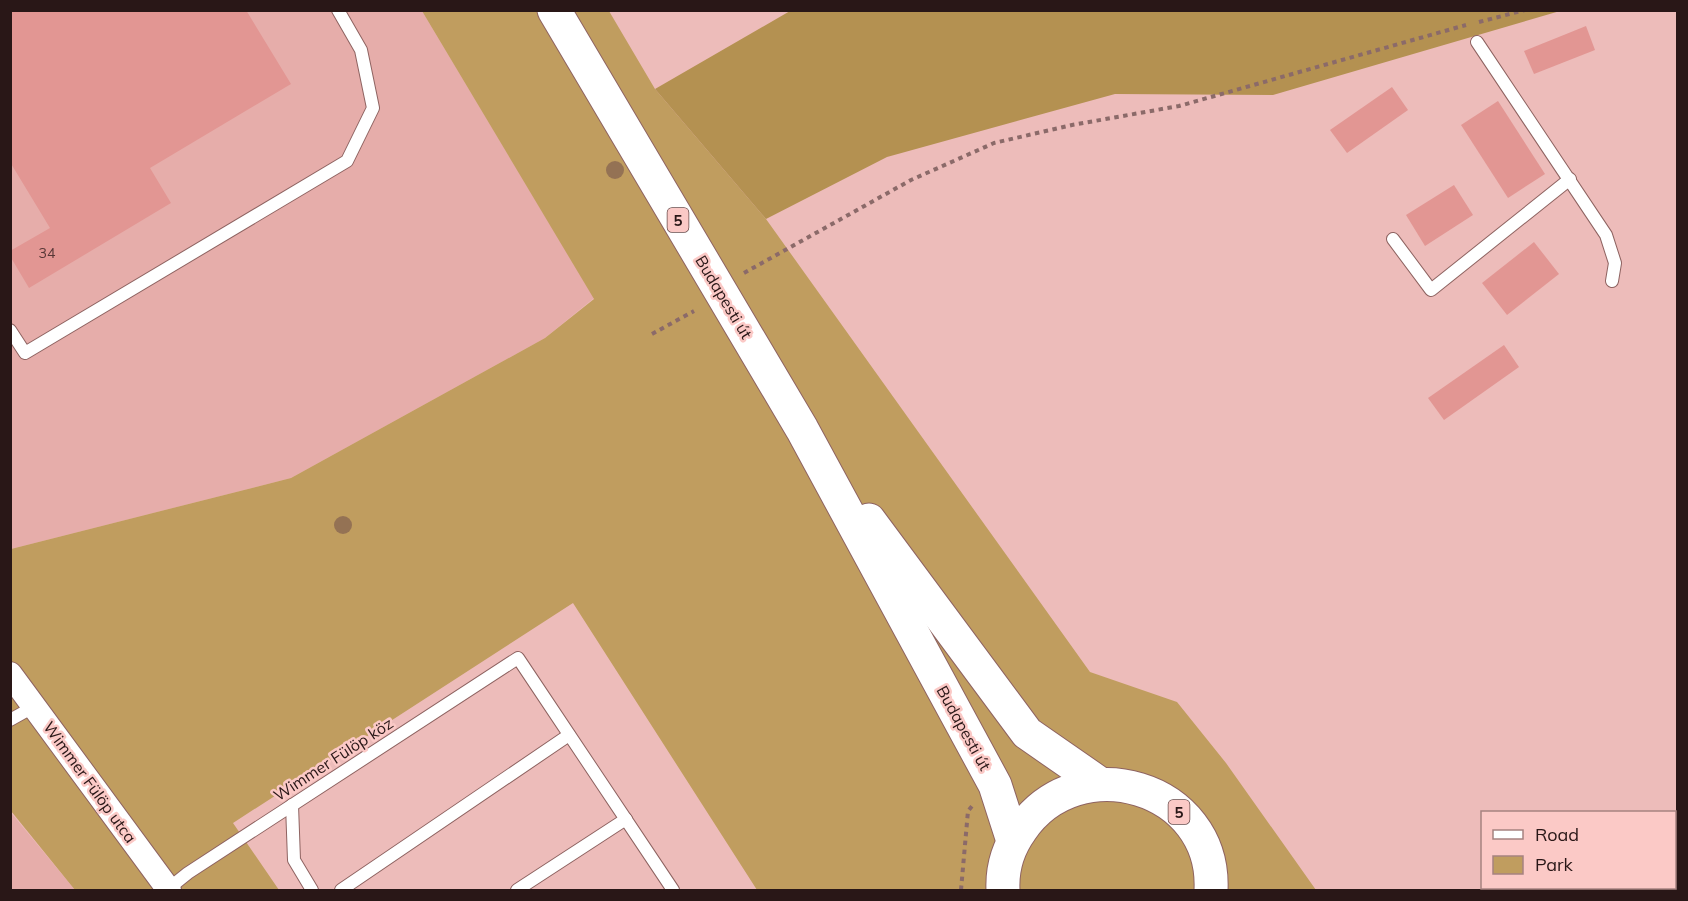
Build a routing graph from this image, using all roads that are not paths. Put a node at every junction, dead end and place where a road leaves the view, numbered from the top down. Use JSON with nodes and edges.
{"nodes":[{"id":1,"x":338,"y":10,"type":"edge"},
{"id":2,"x":554,"y":10,"type":"edge"},
{"id":3,"x":1478,"y":42,"type":"dead end"},
{"id":4,"x":1570,"y":179,"type":"junction"},
{"id":5,"x":1393,"y":239,"type":"dead end"},
{"id":6,"x":1612,"y":281,"type":"dead end"},
{"id":7,"x":10,"y":330,"type":"edge"},
{"id":8,"x":802,"y":429,"type":"junction"},
{"id":9,"x":10,"y":674,"type":"edge"},
{"id":10,"x":35,"y":705,"type":"junction"},
{"id":11,"x":10,"y":720,"type":"edge"},
{"id":12,"x":569,"y":735,"type":"junction"},
{"id":13,"x":1099,"y":783,"type":"junction"},
{"id":14,"x":292,"y":805,"type":"junction"},
{"id":15,"x":626,"y":819,"type":"junction"},
{"id":16,"x":1013,"y":841,"type":"junction"},
{"id":17,"x":168,"y":890,"type":"edge"},
{"id":18,"x":312,"y":891,"type":"edge"},
{"id":19,"x":341,"y":891,"type":"edge"},
{"id":20,"x":517,"y":891,"type":"edge"},
{"id":21,"x":674,"y":891,"type":"edge"},
{"id":22,"x":1003,"y":891,"type":"edge"},
{"id":23,"x":1211,"y":891,"type":"edge"}],
"edges":[{"from":1,"to":7,"type":"lane"},
{"from":2,"to":8,"type":"main road","name":"Budapesti út","number":"5"},
{"from":3,"to":4,"type":"lane"},
{"from":4,"to":5,"type":"lane"},
{"from":4,"to":6,"type":"lane"},
{"from":8,"to":13,"type":"main road","name":"Budapesti út","number":"5"},
{"from":8,"to":16,"type":"main road","name":"Budapesti út","number":"5"},
{"from":9,"to":10,"type":"street","name":"Wimmer Fülöp utca"},
{"from":10,"to":11,"type":"lane"},
{"from":10,"to":17,"type":"street","name":"Wimmer Fülöp utca"},
{"from":12,"to":14,"type":"lane","name":"Wimmer Fülöp köz"},
{"from":12,"to":15,"type":"lane"},
{"from":12,"to":19,"type":"lane"},
{"from":13,"to":16,"type":"main road","name":"Budapesti út","number":"5"},
{"from":13,"to":23,"type":"main road","name":"Budapesti út","number":"5"},
{"from":14,"to":17,"type":"lane","name":"Wimmer Fülöp köz"},
{"from":14,"to":18,"type":"lane"},
{"from":15,"to":20,"type":"lane"},
{"from":15,"to":21,"type":"lane"},
{"from":16,"to":22,"type":"main road","name":"Budapesti út","number":"5"}]}
